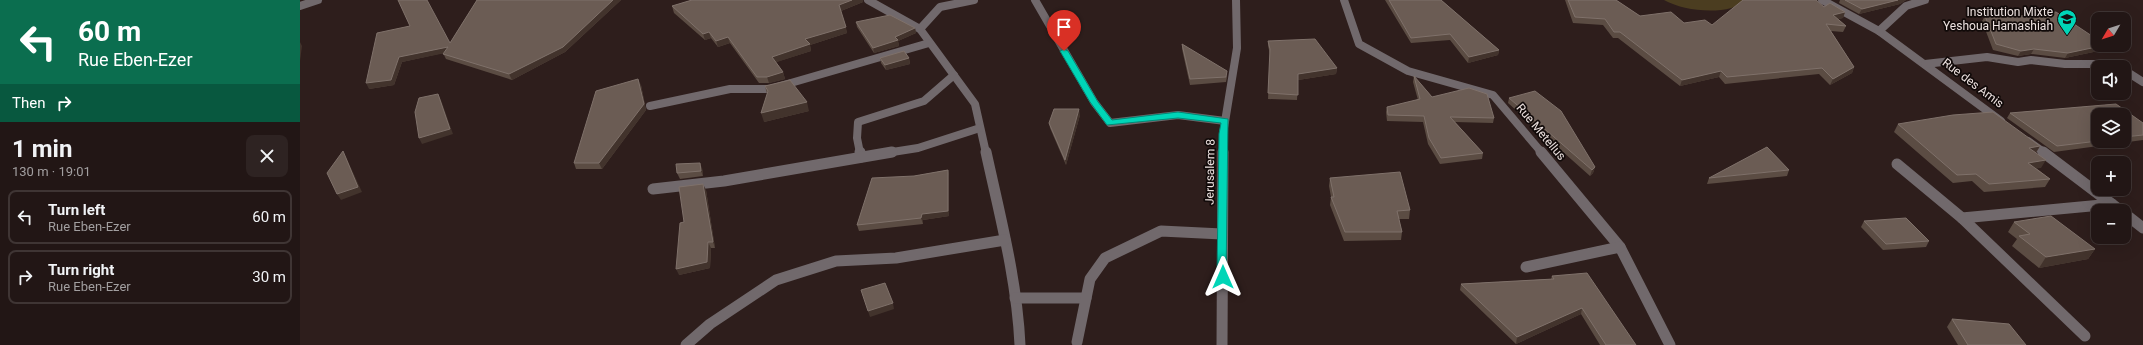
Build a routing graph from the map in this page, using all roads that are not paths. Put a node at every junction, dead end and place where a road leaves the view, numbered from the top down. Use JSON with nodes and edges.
{"nodes":[{"id":1,"x":868,"y":0,"type":"edge"},
{"id":2,"x":974,"y":0,"type":"edge"},
{"id":3,"x":1035,"y":0,"type":"edge"},
{"id":4,"x":1236,"y":0,"type":"edge"},
{"id":5,"x":1344,"y":0,"type":"edge"},
{"id":6,"x":1822,"y":0,"type":"edge"},
{"id":7,"x":1925,"y":0,"type":"edge"},
{"id":8,"x":315,"y":1,"type":"edge"},
{"id":9,"x":940,"y":4,"type":"edge"},
{"id":10,"x":300,"y":8,"type":"edge"},
{"id":11,"x":920,"y":29,"type":"junction"},
{"id":12,"x":1879,"y":30,"type":"junction"},
{"id":13,"x":929,"y":43,"type":"junction"},
{"id":14,"x":1925,"y":64,"type":"junction"},
{"id":15,"x":2091,"y":64,"type":"edge"},
{"id":16,"x":2131,"y":74,"type":"edge"},
{"id":17,"x":954,"y":75,"type":"junction"},
{"id":18,"x":2143,"y":82,"type":"edge"},
{"id":19,"x":650,"y":106,"type":"dead end"},
{"id":20,"x":1225,"y":121,"type":"junction"},
{"id":21,"x":2007,"y":125,"type":"edge"},
{"id":22,"x":980,"y":128,"type":"junction"},
{"id":23,"x":2020,"y":135,"type":"edge"},
{"id":24,"x":861,"y":157,"type":"junction"},
{"id":25,"x":1897,"y":164,"type":"dead end"},
{"id":26,"x":653,"y":189,"type":"dead end"},
{"id":27,"x":2112,"y":204,"type":"edge"},
{"id":28,"x":2091,"y":210,"type":"edge"},
{"id":29,"x":1962,"y":218,"type":"junction"},
{"id":30,"x":2131,"y":219,"type":"edge"},
{"id":31,"x":2143,"y":228,"type":"edge"},
{"id":32,"x":1222,"y":234,"type":"junction"},
{"id":33,"x":1005,"y":240,"type":"junction"},
{"id":34,"x":1620,"y":247,"type":"junction"},
{"id":35,"x":1526,"y":267,"type":"dead end"},
{"id":36,"x":1015,"y":298,"type":"junction"},
{"id":37,"x":1086,"y":298,"type":"junction"},
{"id":38,"x":2085,"y":336,"type":"dead end"},
{"id":39,"x":1078,"y":342,"type":"dead end"},
{"id":40,"x":686,"y":345,"type":"edge"},
{"id":41,"x":1020,"y":345,"type":"edge"},
{"id":42,"x":1222,"y":345,"type":"edge"},
{"id":43,"x":1670,"y":345,"type":"edge"}],
"edges":[{"from":1,"to":11,"type":"street"},
{"from":2,"to":9,"type":"street"},
{"from":3,"to":20,"type":"street"},
{"from":4,"to":20,"type":"street","name":"Jerusalem 8"},
{"from":5,"to":34,"type":"street","name":"Rue Metellus"},
{"from":6,"to":12,"type":"street","name":"Rue des Amis"},
{"from":7,"to":12,"type":"street"},
{"from":8,"to":10,"type":"street"},
{"from":9,"to":11,"type":"street"},
{"from":11,"to":13,"type":"street"},
{"from":12,"to":14,"type":"street","name":"Rue des Amis"},
{"from":13,"to":17,"type":"street"},
{"from":13,"to":19,"type":"street"},
{"from":14,"to":15,"type":"street"},
{"from":14,"to":21,"type":"street","name":"Rue des Amis"},
{"from":16,"to":18,"type":"street"},
{"from":17,"to":22,"type":"street"},
{"from":17,"to":24,"type":"street"},
{"from":20,"to":32,"type":"street","name":"Jerusalem 8"},
{"from":22,"to":24,"type":"street"},
{"from":22,"to":33,"type":"street"},
{"from":23,"to":27,"type":"street"},
{"from":24,"to":26,"type":"street"},
{"from":25,"to":29,"type":"street"},
{"from":28,"to":29,"type":"street"},
{"from":29,"to":38,"type":"street"},
{"from":30,"to":31,"type":"street"},
{"from":32,"to":37,"type":"street"},
{"from":32,"to":42,"type":"street","name":"Jerusalem 8"},
{"from":33,"to":36,"type":"street"},
{"from":33,"to":40,"type":"street"},
{"from":34,"to":35,"type":"street"},
{"from":34,"to":43,"type":"street","name":"Rue Metellus"},
{"from":36,"to":37,"type":"street"},
{"from":36,"to":41,"type":"street"},
{"from":37,"to":39,"type":"street"}]}
